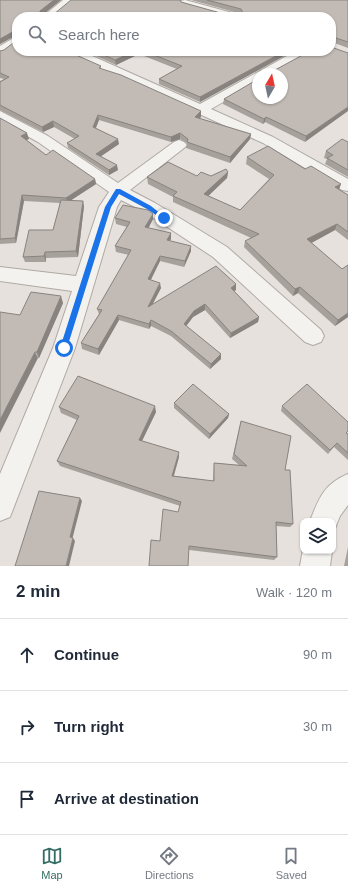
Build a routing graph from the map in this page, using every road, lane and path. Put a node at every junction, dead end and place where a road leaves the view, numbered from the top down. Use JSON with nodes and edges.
{"nodes":[{"id":1,"x":51,"y":0,"type":"edge"},
{"id":2,"x":68,"y":1,"type":"edge"},
{"id":3,"x":187,"y":2,"type":"edge"},
{"id":4,"x":54,"y":12,"type":"edge"},
{"id":5,"x":178,"y":12,"type":"edge"},
{"id":6,"x":220,"y":12,"type":"edge"},
{"id":7,"x":12,"y":43,"type":"edge"},
{"id":8,"x":0,"y":51,"type":"edge"},
{"id":9,"x":82,"y":56,"type":"edge"},
{"id":10,"x":296,"y":56,"type":"edge"},
{"id":11,"x":275,"y":68,"type":"edge"},
{"id":12,"x":252,"y":80,"type":"edge"},
{"id":13,"x":201,"y":109,"type":"junction"},
{"id":14,"x":0,"y":115,"type":"edge"},
{"id":15,"x":179,"y":145,"type":"dead end"},
{"id":16,"x":348,"y":186,"type":"edge"},
{"id":17,"x":118,"y":191,"type":"junction"},
{"id":18,"x":0,"y":274,"type":"edge"},
{"id":19,"x":84,"y":285,"type":"junction"},
{"id":20,"x":313,"y":336,"type":"dead end"},
{"id":21,"x":5,"y":479,"type":"edge"},
{"id":22,"x":348,"y":488,"type":"edge"},
{"id":23,"x":0,"y":507,"type":"edge"},
{"id":24,"x":325,"y":518,"type":"edge"},
{"id":25,"x":317,"y":554,"type":"edge"},
{"id":26,"x":315,"y":566,"type":"edge"}],
"edges":[{"from":1,"to":2,"type":"street"},
{"from":2,"to":4,"type":"street"},
{"from":3,"to":5,"type":"street"},
{"from":3,"to":6,"type":"street"},
{"from":7,"to":8,"type":"street"},
{"from":9,"to":13,"type":"street"},
{"from":10,"to":11,"type":"street"},
{"from":12,"to":13,"type":"street"},
{"from":13,"to":16,"type":"street"},
{"from":14,"to":17,"type":"street"},
{"from":15,"to":17,"type":"street"},
{"from":17,"to":19,"type":"street"},
{"from":17,"to":20,"type":"street"},
{"from":18,"to":19,"type":"street"},
{"from":19,"to":21,"type":"street"},
{"from":21,"to":23,"type":"street"},
{"from":22,"to":24,"type":"street"},
{"from":25,"to":26,"type":"street"}]}
